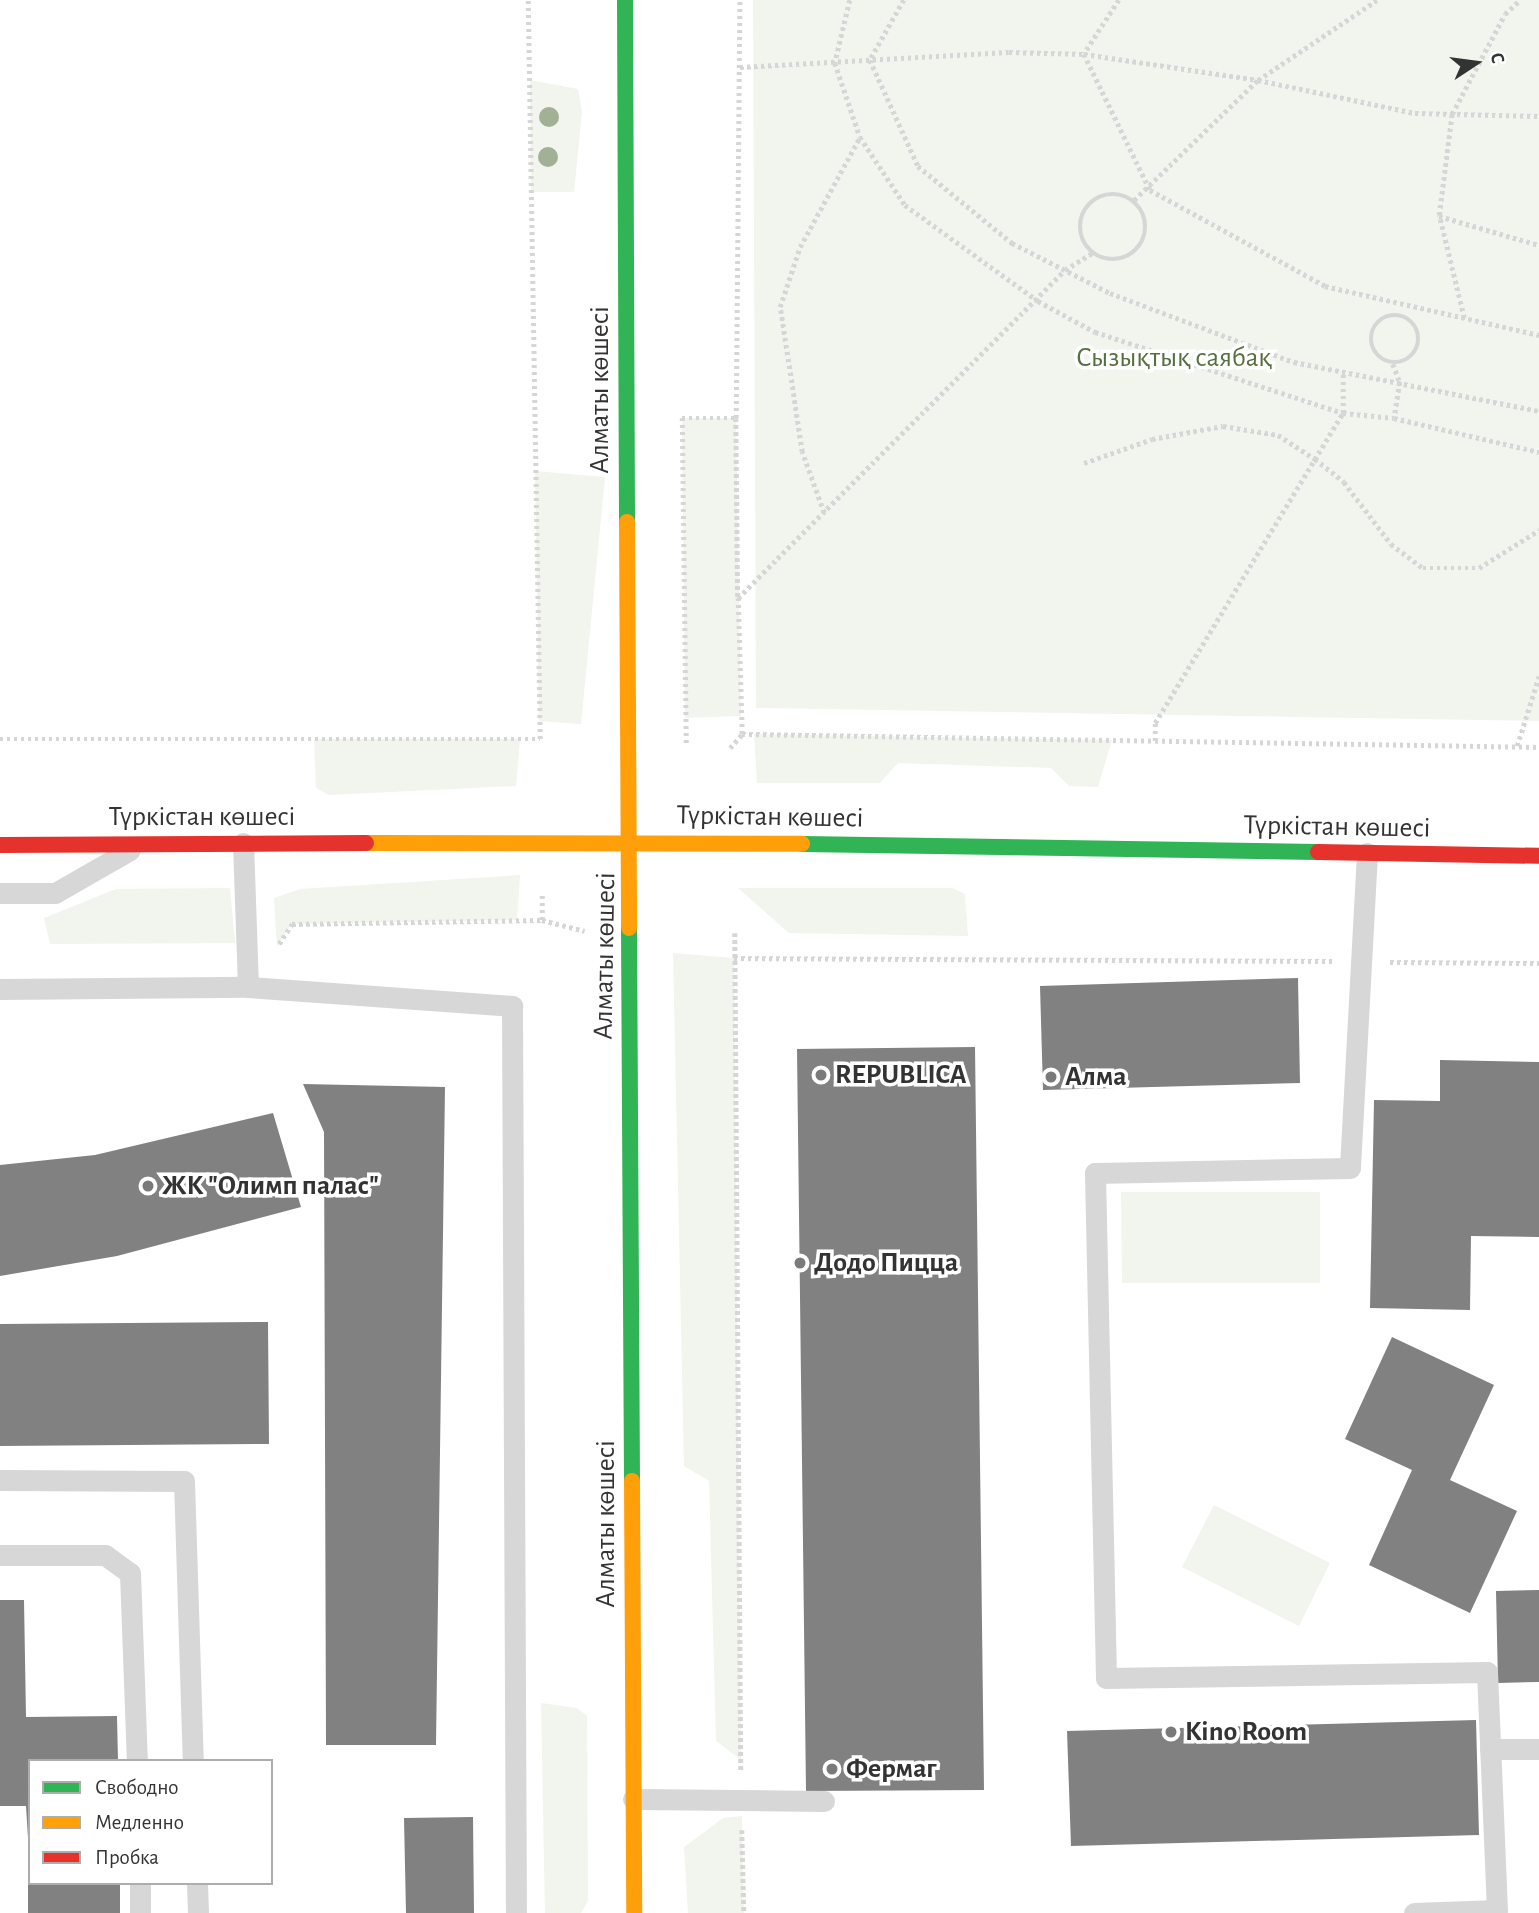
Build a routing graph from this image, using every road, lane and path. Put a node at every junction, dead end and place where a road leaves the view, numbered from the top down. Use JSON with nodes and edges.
{"nodes":[{"id":1,"x":528,"y":0,"type":"edge"},
{"id":2,"x":625,"y":0,"type":"edge"},
{"id":3,"x":740,"y":0,"type":"edge"},
{"id":4,"x":850,"y":0,"type":"edge"},
{"id":5,"x":904,"y":0,"type":"edge"},
{"id":6,"x":1119,"y":0,"type":"edge"},
{"id":7,"x":1377,"y":0,"type":"edge"},
{"id":8,"x":1520,"y":0,"type":"edge"},
{"id":9,"x":1084,"y":54,"type":"junction"},
{"id":10,"x":870,"y":60,"type":"junction"},
{"id":11,"x":835,"y":62,"type":"junction"},
{"id":12,"x":740,"y":67,"type":"junction"},
{"id":13,"x":1258,"y":80,"type":"junction"},
{"id":14,"x":1452,"y":114,"type":"junction"},
{"id":15,"x":1539,"y":116,"type":"edge"},
{"id":16,"x":860,"y":138,"type":"junction"},
{"id":17,"x":1150,"y":190,"type":"junction"},
{"id":18,"x":1133,"y":200,"type":"junction"},
{"id":19,"x":1439,"y":215,"type":"junction"},
{"id":20,"x":1539,"y":245,"type":"edge"},
{"id":21,"x":1092,"y":253,"type":"junction"},
{"id":22,"x":1065,"y":270,"type":"junction"},
{"id":23,"x":1038,"y":301,"type":"junction"},
{"id":24,"x":1410,"y":306,"type":"junction"},
{"id":25,"x":1408,"y":318,"type":"junction"},
{"id":26,"x":1464,"y":318,"type":"junction"},
{"id":27,"x":1539,"y":335,"type":"edge"},
{"id":28,"x":1393,"y":364,"type":"junction"},
{"id":29,"x":1343,"y":372,"type":"junction"},
{"id":30,"x":1400,"y":382,"type":"junction"},
{"id":31,"x":1539,"y":411,"type":"edge"},
{"id":32,"x":1343,"y":413,"type":"junction"},
{"id":33,"x":736,"y":418,"type":"junction"},
{"id":34,"x":1394,"y":418,"type":"junction"},
{"id":35,"x":1539,"y":452,"type":"edge"},
{"id":36,"x":1315,"y":459,"type":"junction"},
{"id":37,"x":1084,"y":463,"type":"dead end"},
{"id":38,"x":824,"y":513,"type":"junction"},
{"id":39,"x":1539,"y":530,"type":"edge"},
{"id":40,"x":738,"y":598,"type":"junction"},
{"id":41,"x":1539,"y":676,"type":"edge"},
{"id":42,"x":742,"y":734,"type":"junction"},
{"id":43,"x":0,"y":739,"type":"edge"},
{"id":44,"x":1155,"y":741,"type":"junction"},
{"id":45,"x":686,"y":743,"type":"dead end"},
{"id":46,"x":1517,"y":746,"type":"junction"},
{"id":47,"x":1539,"y":747,"type":"edge"},
{"id":48,"x":730,"y":748,"type":"dead end"},
{"id":49,"x":633,"y":841,"type":"junction"},
{"id":50,"x":243,"y":843,"type":"junction"},
{"id":51,"x":140,"y":844,"type":"junction"},
{"id":52,"x":0,"y":845,"type":"edge"},
{"id":53,"x":1367,"y":853,"type":"junction"},
{"id":54,"x":1539,"y":856,"type":"edge"},
{"id":55,"x":542,"y":892,"type":"dead end"},
{"id":56,"x":0,"y":893,"type":"edge"},
{"id":57,"x":542,"y":920,"type":"junction"},
{"id":58,"x":585,"y":931,"type":"dead end"},
{"id":59,"x":735,"y":933,"type":"dead end"},
{"id":60,"x":734,"y":958,"type":"junction"},
{"id":61,"x":1364,"y":961,"type":"junction"},
{"id":62,"x":247,"y":963,"type":"junction"},
{"id":63,"x":1539,"y":963,"type":"edge"},
{"id":64,"x":248,"y":987,"type":"junction"},
{"id":65,"x":0,"y":989,"type":"edge"},
{"id":66,"x":0,"y":1480,"type":"edge"},
{"id":67,"x":0,"y":1555,"type":"edge"},
{"id":68,"x":1490,"y":1749,"type":"junction"},
{"id":69,"x":1539,"y":1749,"type":"edge"},
{"id":70,"x":137,"y":1759,"type":"edge"},
{"id":71,"x":193,"y":1759,"type":"edge"},
{"id":72,"x":742,"y":1796,"type":"junction"},
{"id":73,"x":634,"y":1799,"type":"junction"},
{"id":74,"x":824,"y":1801,"type":"dead end"},
{"id":75,"x":140,"y":1885,"type":"edge"},
{"id":76,"x":197,"y":1885,"type":"edge"},
{"id":77,"x":140,"y":1913,"type":"edge"},
{"id":78,"x":198,"y":1913,"type":"edge"},
{"id":79,"x":516,"y":1913,"type":"edge"},
{"id":80,"x":634,"y":1913,"type":"edge"},
{"id":81,"x":744,"y":1913,"type":"edge"},
{"id":82,"x":1413,"y":1913,"type":"edge"}],
"edges":[{"from":1,"to":43,"type":"path"},
{"from":2,"to":49,"type":"street","name":"Алматы көшесі"},
{"from":3,"to":12,"type":"path"},
{"from":4,"to":11,"type":"path"},
{"from":5,"to":10,"type":"path"},
{"from":6,"to":9,"type":"path"},
{"from":7,"to":13,"type":"path"},
{"from":8,"to":14,"type":"path"},
{"from":9,"to":10,"type":"path"},
{"from":9,"to":13,"type":"path"},
{"from":9,"to":17,"type":"path"},
{"from":10,"to":11,"type":"path"},
{"from":10,"to":22,"type":"path"},
{"from":11,"to":12,"type":"path"},
{"from":11,"to":16,"type":"path"},
{"from":12,"to":33,"type":"path"},
{"from":13,"to":14,"type":"path"},
{"from":13,"to":17,"type":"path"},
{"from":14,"to":15,"type":"path"},
{"from":14,"to":19,"type":"path"},
{"from":16,"to":23,"type":"path"},
{"from":16,"to":38,"type":"path"},
{"from":17,"to":18,"type":"path"},
{"from":17,"to":24,"type":"path"},
{"from":18,"to":21,"type":"path"},
{"from":18,"to":21,"type":"path"},
{"from":19,"to":20,"type":"path"},
{"from":19,"to":26,"type":"path"},
{"from":21,"to":22,"type":"path"},
{"from":22,"to":23,"type":"path"},
{"from":22,"to":29,"type":"path"},
{"from":23,"to":32,"type":"path"},
{"from":23,"to":38,"type":"path"},
{"from":24,"to":25,"type":"path"},
{"from":24,"to":26,"type":"path"},
{"from":25,"to":28,"type":"path"},
{"from":25,"to":28,"type":"path"},
{"from":26,"to":27,"type":"path"},
{"from":28,"to":30,"type":"path"},
{"from":29,"to":30,"type":"path"},
{"from":29,"to":32,"type":"path"},
{"from":30,"to":31,"type":"path"},
{"from":30,"to":34,"type":"path"},
{"from":32,"to":34,"type":"path"},
{"from":32,"to":36,"type":"path"},
{"from":33,"to":40,"type":"path"},
{"from":33,"to":45,"type":"path"},
{"from":34,"to":35,"type":"path"},
{"from":36,"to":37,"type":"path"},
{"from":36,"to":39,"type":"path"},
{"from":36,"to":44,"type":"path"},
{"from":38,"to":40,"type":"path"},
{"from":40,"to":42,"type":"path"},
{"from":41,"to":46,"type":"path"},
{"from":42,"to":44,"type":"path"},
{"from":42,"to":48,"type":"path"},
{"from":44,"to":46,"type":"path"},
{"from":46,"to":47,"type":"path"},
{"from":49,"to":50,"type":"street","name":"Түркістан көшесі"},
{"from":49,"to":53,"type":"street","name":"Түркістан көшесі"},
{"from":49,"to":73,"type":"street","name":"Алматы көшесі"},
{"from":50,"to":51,"type":"street","name":"Түркістан көшесі"},
{"from":50,"to":62,"type":"lane"},
{"from":51,"to":52,"type":"street","name":"Түркістан көшесі"},
{"from":51,"to":56,"type":"lane"},
{"from":53,"to":54,"type":"street","name":"Түркістан көшесі"},
{"from":53,"to":61,"type":"lane"},
{"from":55,"to":57,"type":"path"},
{"from":57,"to":58,"type":"path"},
{"from":57,"to":62,"type":"path"},
{"from":59,"to":60,"type":"path"},
{"from":60,"to":61,"type":"path"},
{"from":60,"to":72,"type":"path"},
{"from":61,"to":63,"type":"path"},
{"from":61,"to":68,"type":"lane"},
{"from":62,"to":64,"type":"lane"},
{"from":64,"to":65,"type":"lane"},
{"from":64,"to":79,"type":"lane"},
{"from":66,"to":71,"type":"lane"},
{"from":67,"to":70,"type":"lane"},
{"from":68,"to":69,"type":"lane"},
{"from":68,"to":82,"type":"lane"},
{"from":72,"to":73,"type":"lane"},
{"from":72,"to":74,"type":"lane"},
{"from":72,"to":81,"type":"path"},
{"from":73,"to":80,"type":"street","name":"Алматы көшесі"},
{"from":75,"to":77,"type":"lane"},
{"from":76,"to":78,"type":"lane"}]}
